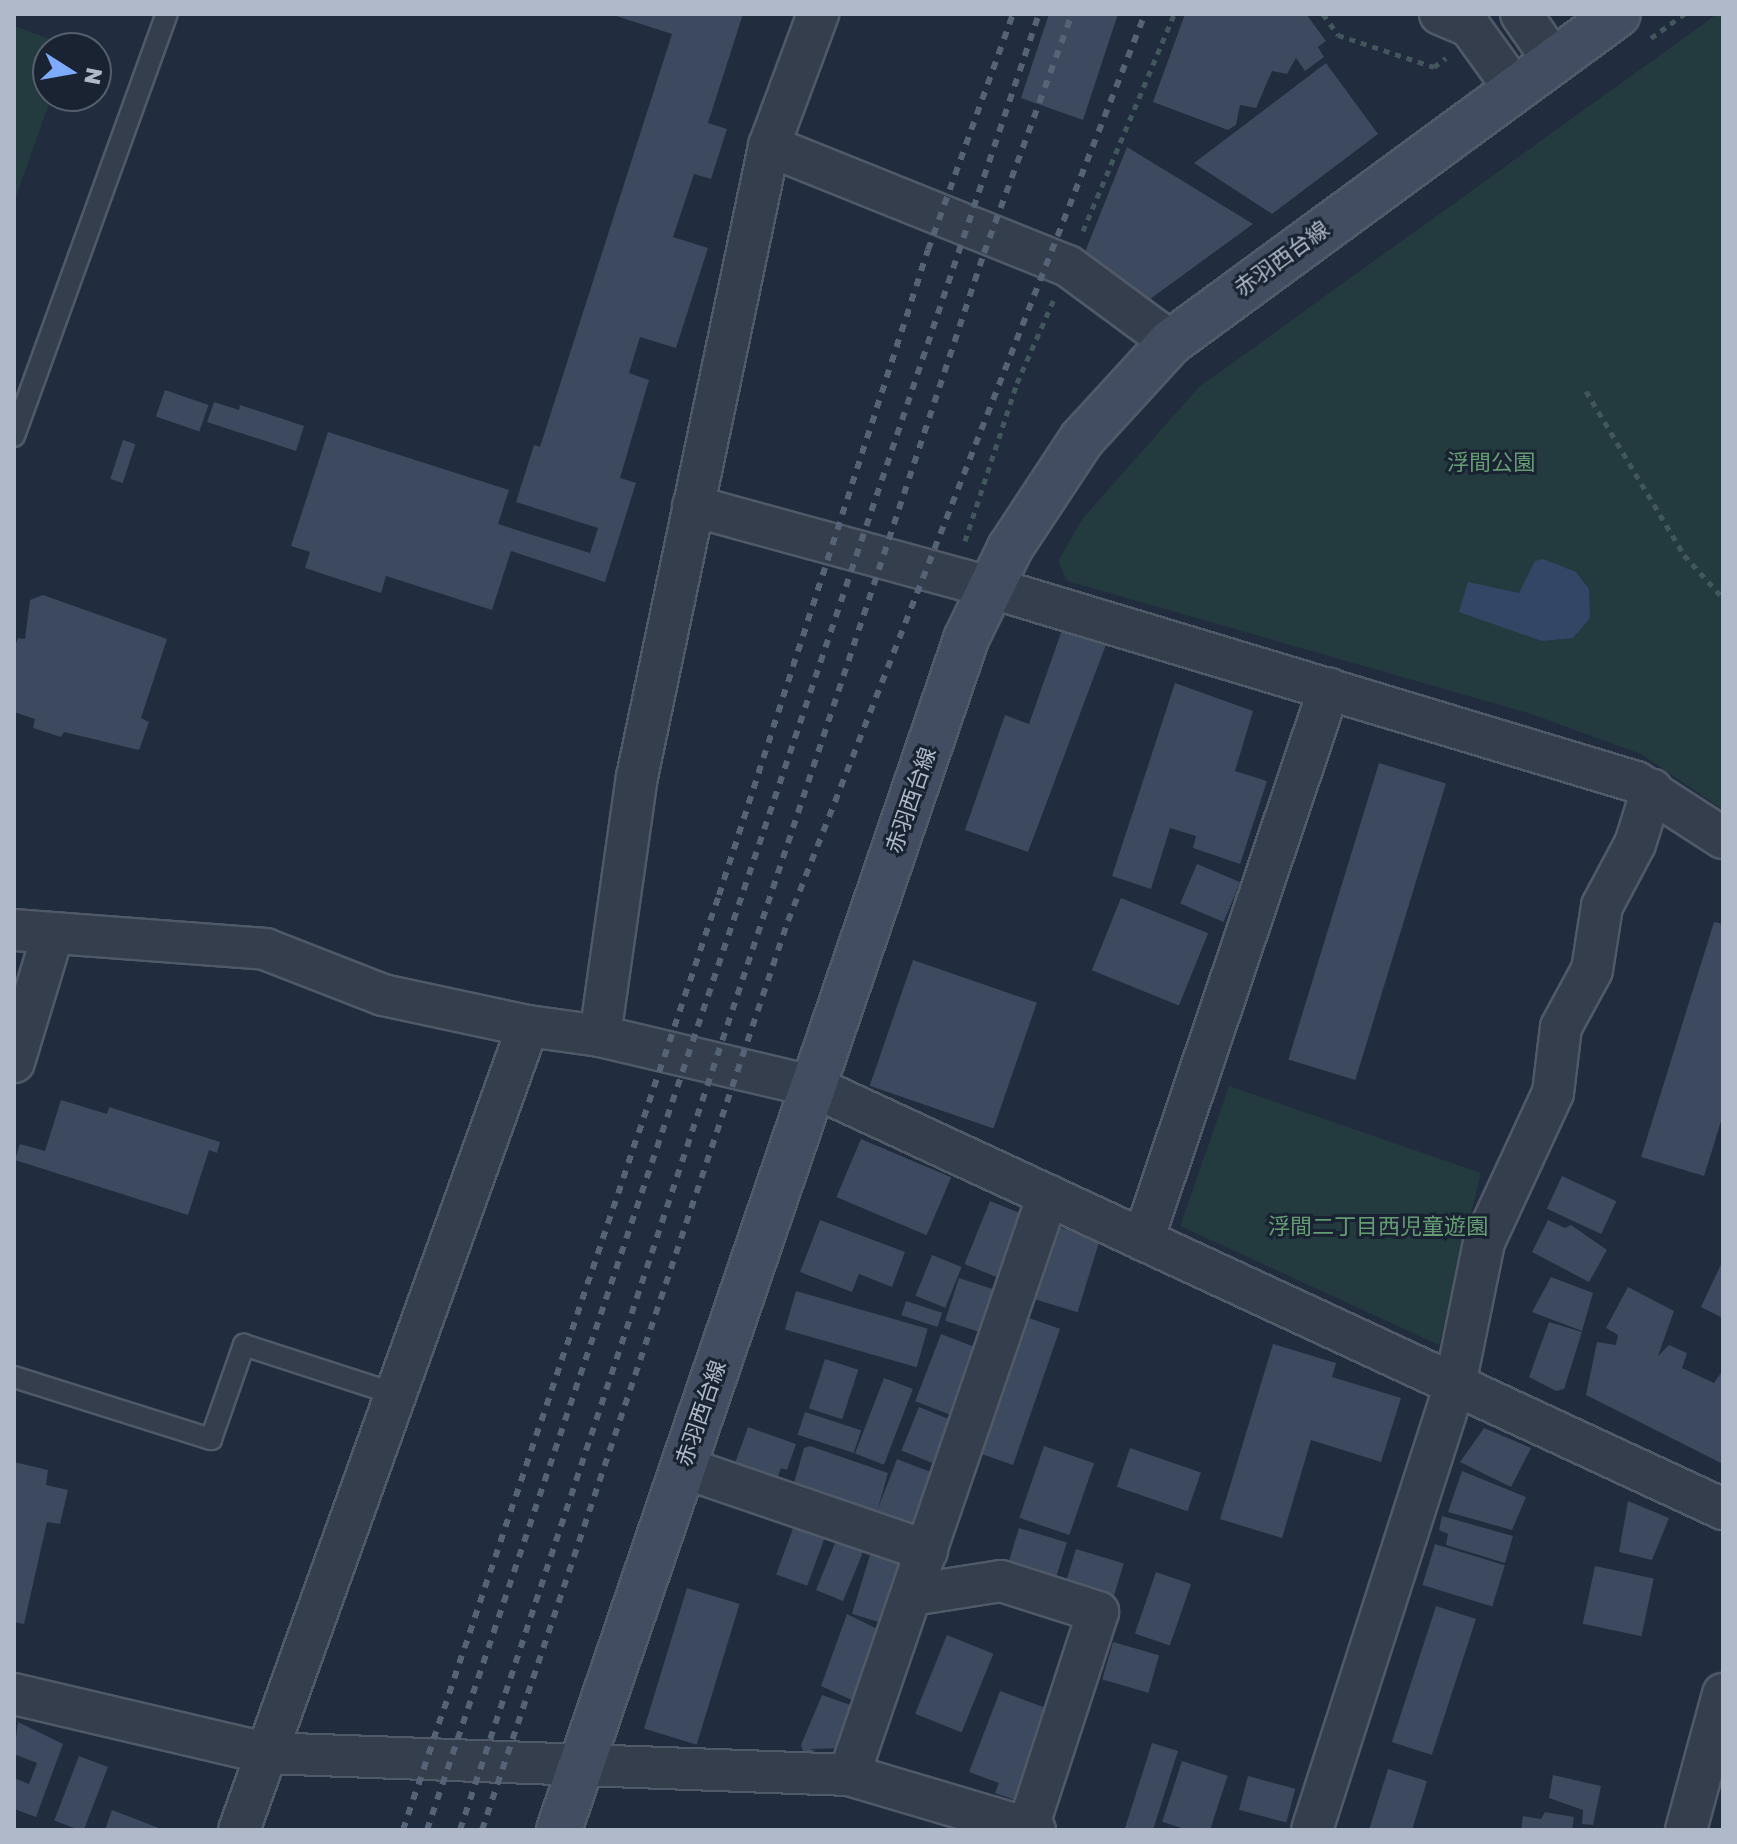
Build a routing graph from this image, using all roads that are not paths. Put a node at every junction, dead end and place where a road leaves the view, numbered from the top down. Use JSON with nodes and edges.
{"nodes":[{"id":1,"x":167,"y":14,"type":"edge"},
{"id":2,"x":818,"y":14,"type":"edge"},
{"id":3,"x":1440,"y":14,"type":"edge"},
{"id":4,"x":1521,"y":14,"type":"edge"},
{"id":5,"x":1632,"y":28,"type":"edge"},
{"id":6,"x":1553,"y":60,"type":"junction"},
{"id":7,"x":1514,"y":88,"type":"junction"},
{"id":8,"x":769,"y":146,"type":"junction"},
{"id":9,"x":1171,"y":342,"type":"junction"},
{"id":10,"x":14,"y":436,"type":"edge"},
{"id":11,"x":693,"y":506,"type":"junction"},
{"id":12,"x":989,"y":587,"type":"junction"},
{"id":13,"x":1329,"y":689,"type":"junction"},
{"id":14,"x":1652,"y":790,"type":"junction"},
{"id":15,"x":1723,"y":838,"type":"edge"},
{"id":16,"x":14,"y":930,"type":"edge"},
{"id":17,"x":53,"y":934,"type":"junction"},
{"id":18,"x":528,"y":1026,"type":"junction"},
{"id":19,"x":600,"y":1036,"type":"junction"},
{"id":20,"x":14,"y":1062,"type":"edge"},
{"id":21,"x":812,"y":1086,"type":"junction"},
{"id":22,"x":1048,"y":1195,"type":"junction"},
{"id":23,"x":1143,"y":1240,"type":"junction"},
{"id":24,"x":14,"y":1377,"type":"edge"},
{"id":25,"x":1455,"y":1385,"type":"junction"},
{"id":26,"x":395,"y":1394,"type":"junction"},
{"id":27,"x":682,"y":1467,"type":"junction"},
{"id":28,"x":1723,"y":1509,"type":"edge"},
{"id":29,"x":927,"y":1551,"type":"junction"},
{"id":30,"x":912,"y":1595,"type":"junction"},
{"id":31,"x":14,"y":1694,"type":"edge"},
{"id":32,"x":1723,"y":1694,"type":"edge"},
{"id":33,"x":266,"y":1753,"type":"junction"},
{"id":34,"x":581,"y":1764,"type":"junction"},
{"id":35,"x":849,"y":1775,"type":"junction"},
{"id":36,"x":1031,"y":1829,"type":"edge"},
{"id":37,"x":239,"y":1830,"type":"edge"},
{"id":38,"x":559,"y":1830,"type":"edge"},
{"id":39,"x":1312,"y":1830,"type":"edge"},
{"id":40,"x":1686,"y":1830,"type":"edge"}],
"edges":[{"from":1,"to":10,"type":"lane"},
{"from":2,"to":8,"type":"street"},
{"from":3,"to":7,"type":"street"},
{"from":4,"to":6,"type":"street"},
{"from":5,"to":6,"type":"main road","name":"赤羽西台線"},
{"from":6,"to":7,"type":"main road","name":"赤羽西台線"},
{"from":7,"to":9,"type":"main road","name":"赤羽西台線"},
{"from":8,"to":9,"type":"street"},
{"from":8,"to":11,"type":"street"},
{"from":9,"to":12,"type":"main road","name":"赤羽西台線"},
{"from":11,"to":12,"type":"street"},
{"from":11,"to":19,"type":"street"},
{"from":12,"to":13,"type":"street"},
{"from":12,"to":21,"type":"main road","name":"赤羽西台線"},
{"from":13,"to":14,"type":"street"},
{"from":13,"to":23,"type":"street"},
{"from":14,"to":15,"type":"street"},
{"from":14,"to":25,"type":"street"},
{"from":16,"to":17,"type":"street"},
{"from":17,"to":18,"type":"street"},
{"from":17,"to":20,"type":"street"},
{"from":18,"to":19,"type":"street"},
{"from":18,"to":26,"type":"street"},
{"from":19,"to":21,"type":"street"},
{"from":21,"to":22,"type":"street"},
{"from":21,"to":27,"type":"main road","name":"赤羽西台線"},
{"from":22,"to":23,"type":"street"},
{"from":22,"to":29,"type":"street"},
{"from":23,"to":25,"type":"street"},
{"from":24,"to":26,"type":"lane"},
{"from":25,"to":28,"type":"street"},
{"from":25,"to":39,"type":"street"},
{"from":26,"to":33,"type":"street"},
{"from":27,"to":29,"type":"street"},
{"from":27,"to":34,"type":"main road","name":"赤羽西台線"},
{"from":29,"to":30,"type":"street"},
{"from":30,"to":35,"type":"street"},
{"from":30,"to":36,"type":"street"},
{"from":31,"to":33,"type":"street"},
{"from":32,"to":40,"type":"street"},
{"from":33,"to":34,"type":"street"},
{"from":33,"to":37,"type":"street"},
{"from":34,"to":35,"type":"street"},
{"from":34,"to":38,"type":"main road","name":"赤羽西台線"},
{"from":35,"to":36,"type":"street"}]}
